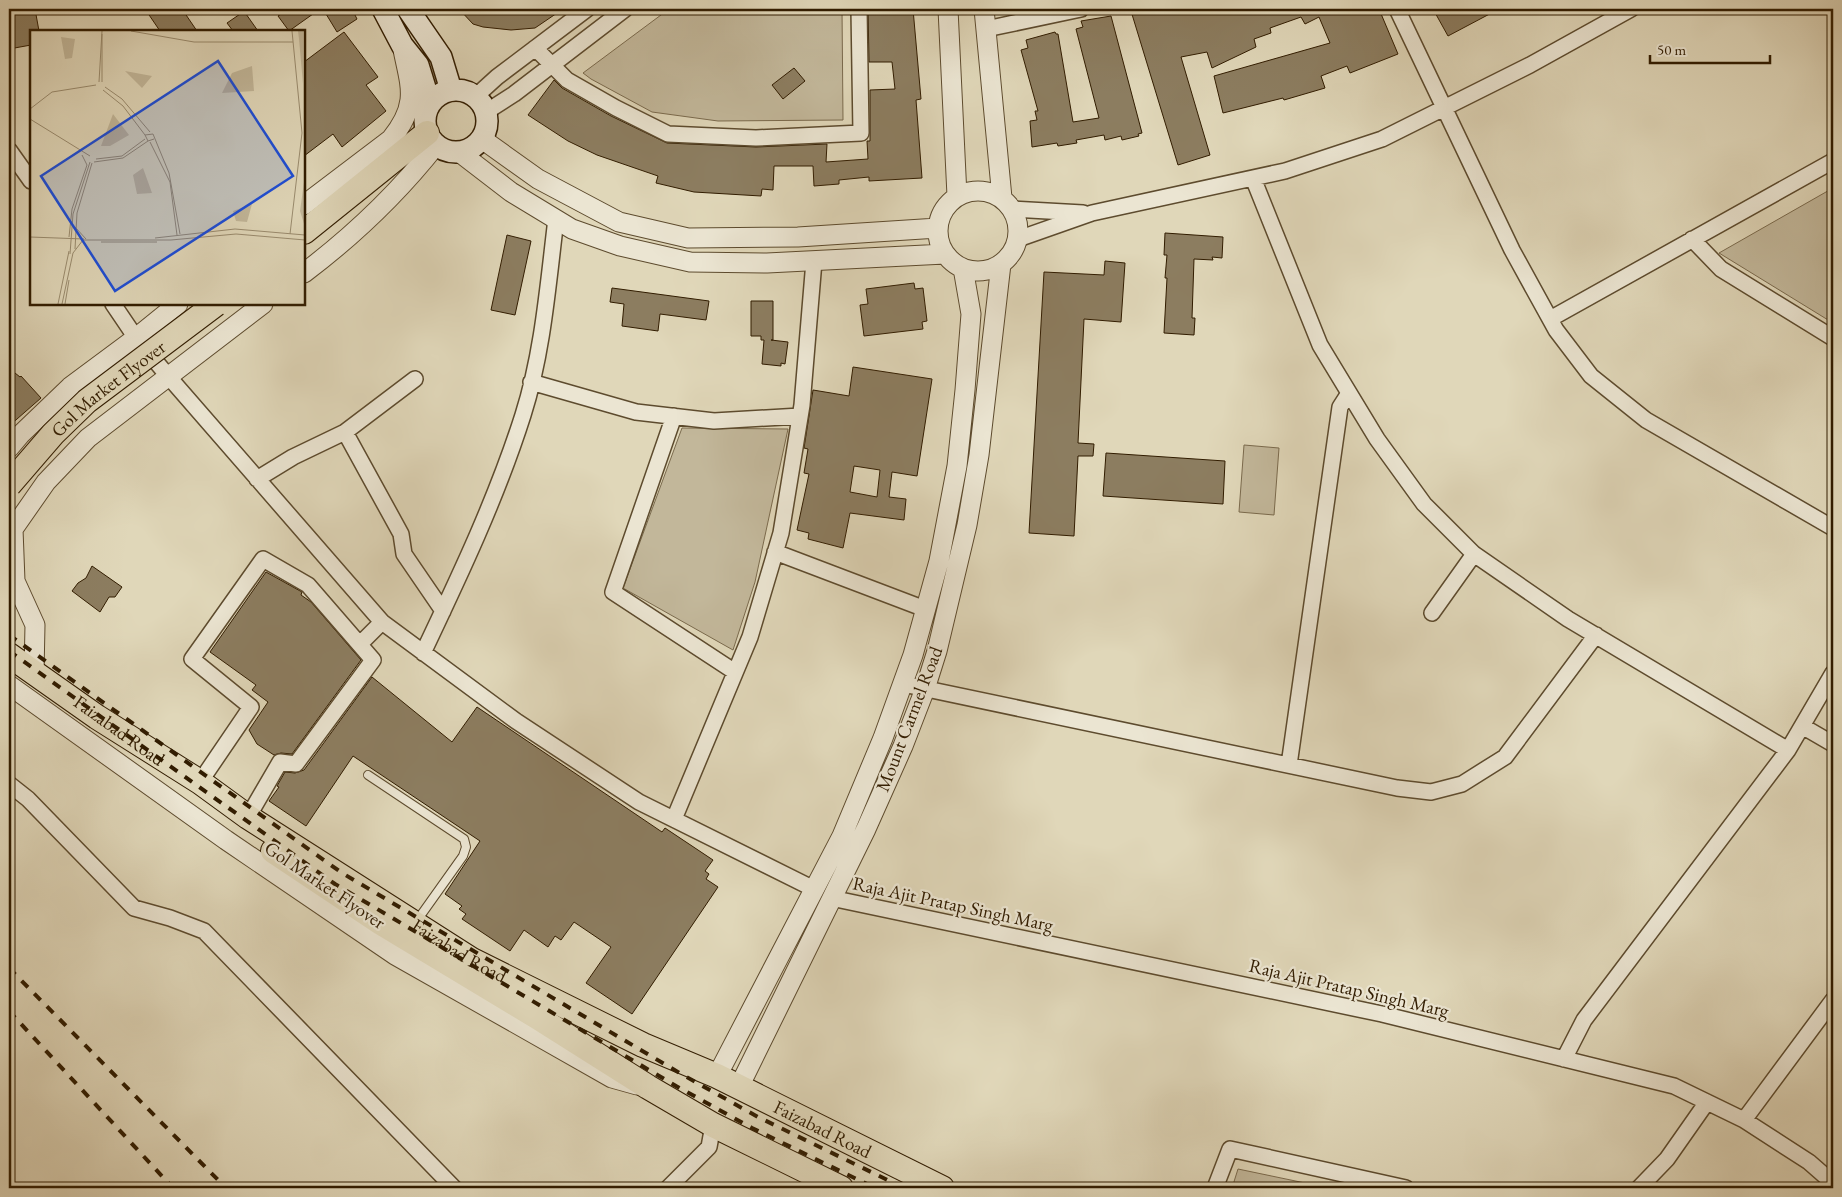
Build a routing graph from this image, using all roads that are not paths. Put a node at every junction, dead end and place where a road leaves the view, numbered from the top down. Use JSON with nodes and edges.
{"nodes":[{"id":1,"x":383,"y":9,"type":"edge"},
{"id":2,"x":408,"y":9,"type":"edge"},
{"id":3,"x":587,"y":9,"type":"edge"},
{"id":4,"x":625,"y":9,"type":"edge"},
{"id":5,"x":859,"y":9,"type":"edge"},
{"id":6,"x":948,"y":9,"type":"edge"},
{"id":7,"x":984,"y":9,"type":"edge"},
{"id":8,"x":1081,"y":9,"type":"edge"},
{"id":9,"x":1397,"y":9,"type":"edge"},
{"id":10,"x":1630,"y":9,"type":"edge"},
{"id":11,"x":986,"y":29,"type":"junction"},
{"id":12,"x":402,"y":45,"type":"junction"},
{"id":13,"x":535,"y":48,"type":"junction"},
{"id":14,"x":551,"y":65,"type":"junction"},
{"id":15,"x":451,"y":90,"type":"junction"},
{"id":16,"x":430,"y":104,"type":"junction"},
{"id":17,"x":481,"y":104,"type":"junction"},
{"id":18,"x":1446,"y":107,"type":"junction"},
{"id":19,"x":482,"y":138,"type":"junction"},
{"id":20,"x":432,"y":139,"type":"junction"},
{"id":21,"x":9,"y":150,"type":"edge"},
{"id":22,"x":459,"y":152,"type":"junction"},
{"id":23,"x":1833,"y":160,"type":"edge"},
{"id":24,"x":1253,"y":178,"type":"junction"},
{"id":25,"x":30,"y":180,"type":"edge"},
{"id":26,"x":957,"y":196,"type":"junction"},
{"id":27,"x":305,"y":204,"type":"edge"},
{"id":28,"x":1007,"y":204,"type":"junction"},
{"id":29,"x":1092,"y":213,"type":"junction"},
{"id":30,"x":556,"y":220,"type":"junction"},
{"id":31,"x":938,"y":228,"type":"junction"},
{"id":32,"x":305,"y":231,"type":"edge"},
{"id":33,"x":1018,"y":239,"type":"junction"},
{"id":34,"x":1692,"y":239,"type":"junction"},
{"id":35,"x":945,"y":254,"type":"junction"},
{"id":36,"x":814,"y":261,"type":"junction"},
{"id":37,"x":1001,"y":264,"type":"junction"},
{"id":38,"x":962,"y":268,"type":"junction"},
{"id":39,"x":305,"y":272,"type":"edge"},
{"id":40,"x":114,"y":305,"type":"edge"},
{"id":41,"x":177,"y":305,"type":"edge"},
{"id":42,"x":215,"y":305,"type":"edge"},
{"id":43,"x":262,"y":305,"type":"edge"},
{"id":44,"x":1550,"y":319,"type":"junction"},
{"id":45,"x":136,"y":338,"type":"junction"},
{"id":46,"x":1833,"y":338,"type":"edge"},
{"id":47,"x":168,"y":376,"type":"junction"},
{"id":48,"x":415,"y":379,"type":"dead end"},
{"id":49,"x":531,"y":382,"type":"junction"},
{"id":50,"x":1349,"y":393,"type":"junction"},
{"id":51,"x":674,"y":416,"type":"junction"},
{"id":52,"x":800,"y":416,"type":"junction"},
{"id":53,"x":345,"y":432,"type":"junction"},
{"id":54,"x":9,"y":448,"type":"edge"},
{"id":55,"x":257,"y":478,"type":"junction"},
{"id":56,"x":9,"y":485,"type":"edge"},
{"id":57,"x":1833,"y":528,"type":"edge"},
{"id":58,"x":11,"y":532,"type":"edge"},
{"id":59,"x":775,"y":552,"type":"junction"},
{"id":60,"x":1474,"y":554,"type":"junction"},
{"id":61,"x":926,"y":609,"type":"junction"},
{"id":62,"x":443,"y":611,"type":"junction"},
{"id":63,"x":1432,"y":613,"type":"dead end"},
{"id":64,"x":382,"y":622,"type":"junction"},
{"id":65,"x":1596,"y":635,"type":"junction"},
{"id":66,"x":360,"y":644,"type":"junction"},
{"id":67,"x":423,"y":653,"type":"junction"},
{"id":68,"x":9,"y":655,"type":"edge"},
{"id":69,"x":9,"y":672,"type":"edge"},
{"id":70,"x":735,"y":672,"type":"junction"},
{"id":71,"x":34,"y":673,"type":"junction"},
{"id":72,"x":1833,"y":673,"type":"edge"},
{"id":73,"x":903,"y":684,"type":"junction"},
{"id":74,"x":9,"y":686,"type":"edge"},
{"id":75,"x":925,"y":689,"type":"junction"},
{"id":76,"x":1802,"y":726,"type":"junction"},
{"id":77,"x":1833,"y":744,"type":"edge"},
{"id":78,"x":1788,"y":750,"type":"junction"},
{"id":79,"x":1289,"y":765,"type":"junction"},
{"id":80,"x":368,"y":775,"type":"dead end"},
{"id":81,"x":200,"y":782,"type":"junction"},
{"id":82,"x":9,"y":784,"type":"edge"},
{"id":83,"x":248,"y":817,"type":"junction"},
{"id":84,"x":674,"y":819,"type":"junction"},
{"id":85,"x":814,"y":889,"type":"junction"},
{"id":86,"x":831,"y":898,"type":"junction"},
{"id":87,"x":415,"y":924,"type":"junction"},
{"id":88,"x":1833,"y":1000,"type":"edge"},
{"id":89,"x":1564,"y":1059,"type":"junction"},
{"id":90,"x":717,"y":1076,"type":"junction"},
{"id":91,"x":648,"y":1087,"type":"junction"},
{"id":92,"x":739,"y":1088,"type":"junction"},
{"id":93,"x":1708,"y":1102,"type":"junction"},
{"id":94,"x":1744,"y":1120,"type":"junction"},
{"id":95,"x":713,"y":1125,"type":"junction"},
{"id":96,"x":1833,"y":1183,"type":"edge"},
{"id":97,"x":454,"y":1188,"type":"edge"},
{"id":98,"x":668,"y":1188,"type":"edge"},
{"id":99,"x":841,"y":1188,"type":"edge"},
{"id":100,"x":942,"y":1188,"type":"edge"},
{"id":101,"x":1215,"y":1188,"type":"edge"},
{"id":102,"x":1406,"y":1188,"type":"edge"},
{"id":103,"x":1639,"y":1188,"type":"edge"}],
"edges":[{"from":1,"to":12,"type":"main road"},
{"from":2,"to":15,"type":"main road"},
{"from":3,"to":13,"type":"street"},
{"from":4,"to":14,"type":"street"},
{"from":5,"to":14,"type":"street"},
{"from":6,"to":26,"type":"street"},
{"from":7,"to":11,"type":"street"},
{"from":8,"to":11,"type":"street"},
{"from":9,"to":18,"type":"street"},
{"from":10,"to":18,"type":"street"},
{"from":11,"to":28,"type":"street"},
{"from":12,"to":16,"type":"main road"},
{"from":12,"to":27,"type":"street"},
{"from":13,"to":14,"type":"street"},
{"from":13,"to":17,"type":"street"},
{"from":14,"to":17,"type":"street"},
{"from":15,"to":16,"type":"main road"},
{"from":15,"to":17,"type":"main road"},
{"from":16,"to":20,"type":"main road"},
{"from":17,"to":19,"type":"main road"},
{"from":18,"to":24,"type":"street"},
{"from":18,"to":44,"type":"street"},
{"from":19,"to":22,"type":"main road"},
{"from":19,"to":31,"type":"street"},
{"from":20,"to":22,"type":"main road"},
{"from":20,"to":32,"type":"main road"},
{"from":20,"to":39,"type":"street"},
{"from":21,"to":25,"type":"street"},
{"from":22,"to":30,"type":"street"},
{"from":23,"to":34,"type":"street"},
{"from":24,"to":29,"type":"street"},
{"from":24,"to":50,"type":"street"},
{"from":26,"to":28,"type":"street"},
{"from":26,"to":31,"type":"street"},
{"from":28,"to":29,"type":"street"},
{"from":28,"to":33,"type":"street"},
{"from":29,"to":33,"type":"street"},
{"from":30,"to":36,"type":"street"},
{"from":30,"to":49,"type":"street"},
{"from":31,"to":35,"type":"street"},
{"from":33,"to":37,"type":"street"},
{"from":34,"to":44,"type":"street"},
{"from":34,"to":46,"type":"street"},
{"from":35,"to":36,"type":"street"},
{"from":35,"to":38,"type":"street"},
{"from":36,"to":52,"type":"street"},
{"from":37,"to":38,"type":"street"},
{"from":37,"to":75,"type":"street","name":"Mount Carmel Road"},
{"from":38,"to":61,"type":"street"},
{"from":40,"to":45,"type":"street"},
{"from":41,"to":45,"type":"street"},
{"from":42,"to":56,"type":"main road","name":"Gol Market Flyover","bridge":true},
{"from":43,"to":47,"type":"street"},
{"from":44,"to":57,"type":"street"},
{"from":45,"to":47,"type":"street"},
{"from":45,"to":54,"type":"street"},
{"from":47,"to":55,"type":"street"},
{"from":47,"to":58,"type":"street"},
{"from":48,"to":53,"type":"street"},
{"from":49,"to":51,"type":"street"},
{"from":49,"to":62,"type":"street"},
{"from":50,"to":60,"type":"street"},
{"from":50,"to":79,"type":"street"},
{"from":51,"to":52,"type":"street"},
{"from":51,"to":70,"type":"street"},
{"from":52,"to":59,"type":"street"},
{"from":53,"to":55,"type":"street"},
{"from":53,"to":62,"type":"street"},
{"from":55,"to":64,"type":"street"},
{"from":58,"to":71,"type":"street"},
{"from":59,"to":61,"type":"street"},
{"from":59,"to":70,"type":"street"},
{"from":60,"to":63,"type":"street"},
{"from":60,"to":65,"type":"street"},
{"from":61,"to":73,"type":"street"},
{"from":62,"to":67,"type":"street"},
{"from":64,"to":66,"type":"street"},
{"from":64,"to":67,"type":"street"},
{"from":65,"to":78,"type":"street"},
{"from":65,"to":79,"type":"street"},
{"from":66,"to":81,"type":"street"},
{"from":66,"to":83,"type":"street"},
{"from":67,"to":84,"type":"street"},
{"from":68,"to":71,"type":"main road","name":"Faizabad Road"},
{"from":69,"to":91,"type":"main road","name":"Gol Market Flyover"},
{"from":70,"to":84,"type":"street"},
{"from":71,"to":81,"type":"main road","name":"Faizabad Road"},
{"from":72,"to":76,"type":"street"},
{"from":73,"to":75,"type":"street"},
{"from":73,"to":85,"type":"street"},
{"from":74,"to":91,"type":"street","name":"Faizabad Road"},
{"from":75,"to":79,"type":"street"},
{"from":75,"to":86,"type":"street","name":"Mount Carmel Road"},
{"from":76,"to":77,"type":"street"},
{"from":76,"to":78,"type":"street"},
{"from":78,"to":89,"type":"street"},
{"from":80,"to":87,"type":"lane"},
{"from":81,"to":83,"type":"main road","name":"Faizabad Road"},
{"from":82,"to":97,"type":"street"},
{"from":83,"to":87,"type":"main road","name":"Faizabad Road"},
{"from":84,"to":85,"type":"street"},
{"from":85,"to":90,"type":"street"},
{"from":86,"to":89,"type":"street","name":"Raja Ajit Pratap Singh Marg"},
{"from":86,"to":92,"type":"street","name":"Mount Carmel Road"},
{"from":87,"to":90,"type":"main road","name":"Faizabad Road"},
{"from":88,"to":94,"type":"street"},
{"from":89,"to":93,"type":"street","name":"Raja Ajit Pratap Singh Marg"},
{"from":90,"to":92,"type":"main road","name":"Faizabad Road"},
{"from":91,"to":95,"type":"main road","name":"Faizabad Road"},
{"from":92,"to":100,"type":"main road","name":"Faizabad Road"},
{"from":93,"to":94,"type":"street","name":"Raja Ajit Pratap Singh Marg"},
{"from":93,"to":103,"type":"street"},
{"from":94,"to":96,"type":"street","name":"Raja Ajit Pratap Singh Marg"},
{"from":95,"to":98,"type":"street"},
{"from":95,"to":99,"type":"main road","name":"Faizabad Road"},
{"from":101,"to":102,"type":"street"}]}
